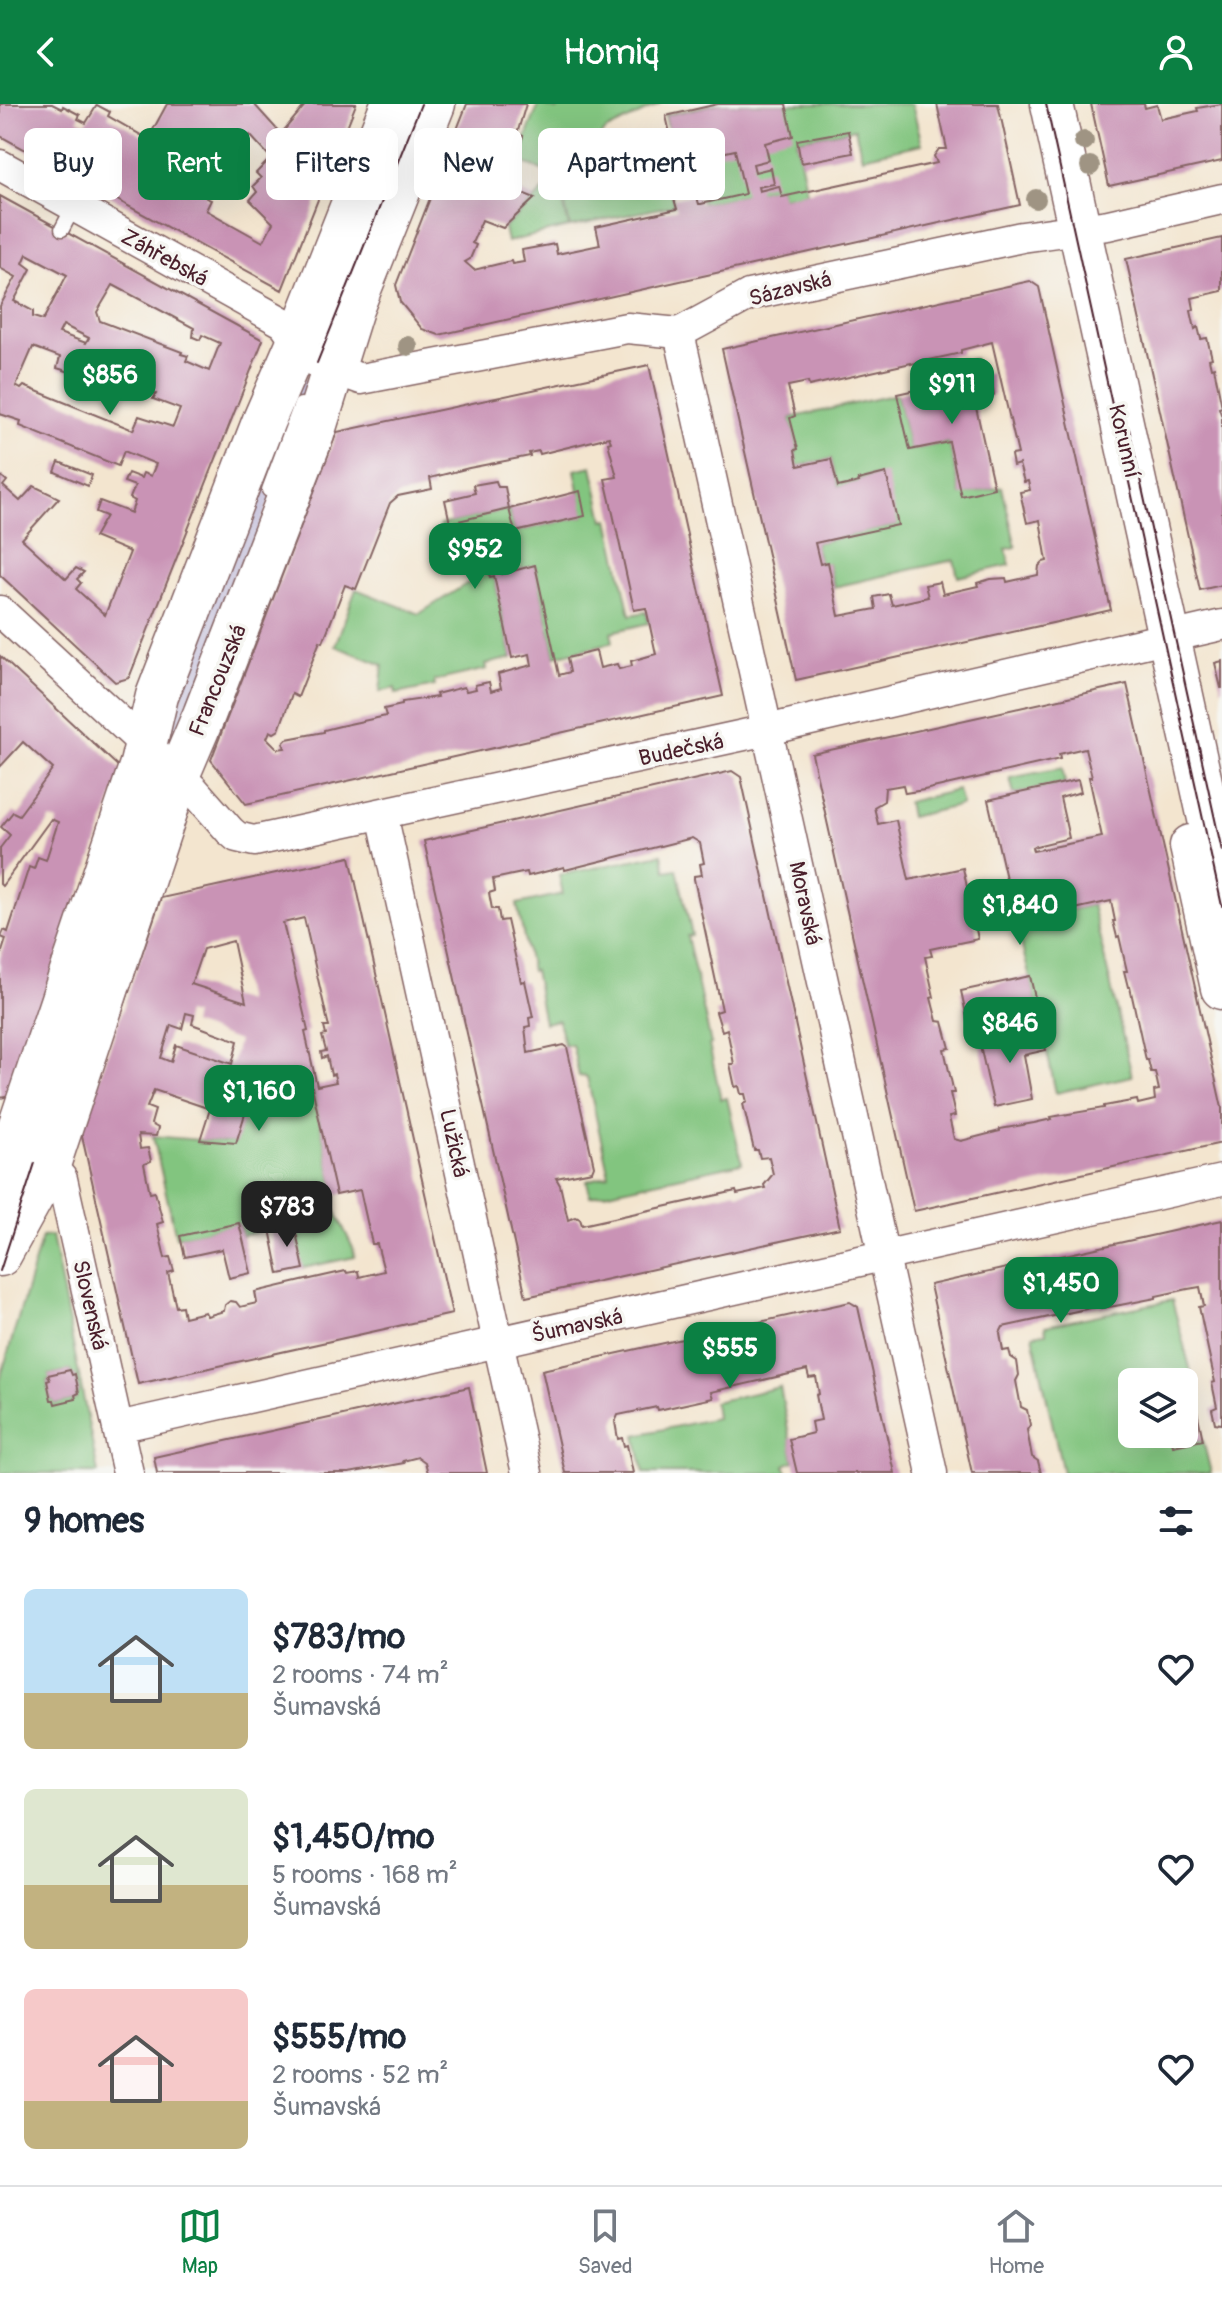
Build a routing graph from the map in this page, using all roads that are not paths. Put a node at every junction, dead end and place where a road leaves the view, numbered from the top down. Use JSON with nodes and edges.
{"nodes":[{"id":1,"x":392,"y":104,"type":"edge"},
{"id":2,"x":408,"y":104,"type":"edge"},
{"id":3,"x":434,"y":104,"type":"edge"},
{"id":4,"x":1052,"y":104,"type":"edge"},
{"id":5,"x":0,"y":165,"type":"edge"},
{"id":6,"x":1222,"y":199,"type":"edge"},
{"id":7,"x":1078,"y":231,"type":"junction"},
{"id":8,"x":679,"y":333,"type":"junction"},
{"id":9,"x":311,"y":367,"type":"junction"},
{"id":10,"x":291,"y":399,"type":"dead end"},
{"id":11,"x":0,"y":611,"type":"edge"},
{"id":12,"x":1222,"y":625,"type":"edge"},
{"id":13,"x":1169,"y":638,"type":"junction"},
{"id":14,"x":767,"y":730,"type":"junction"},
{"id":15,"x":164,"y":756,"type":"junction"},
{"id":16,"x":1200,"y":778,"type":"junction"},
{"id":17,"x":382,"y":814,"type":"junction"},
{"id":18,"x":1222,"y":878,"type":"edge"},
{"id":19,"x":81,"y":988,"type":"dead end"},
{"id":20,"x":1222,"y":988,"type":"edge"},
{"id":21,"x":24,"y":1156,"type":"edge"},
{"id":22,"x":1222,"y":1180,"type":"edge"},
{"id":23,"x":0,"y":1254,"type":"edge"},
{"id":24,"x":884,"y":1258,"type":"junction"},
{"id":25,"x":499,"y":1342,"type":"junction"},
{"id":26,"x":118,"y":1427,"type":"junction"},
{"id":27,"x":128,"y":1473,"type":"edge"},
{"id":28,"x":527,"y":1473,"type":"edge"},
{"id":29,"x":932,"y":1473,"type":"edge"}],
"edges":[{"from":1,"to":9,"type":"street","name":"Francouzská"},
{"from":2,"to":9,"type":"lane"},
{"from":3,"to":9,"type":"street","name":"Francouzská"},
{"from":4,"to":7,"type":"street","name":"Korunní"},
{"from":5,"to":9,"type":"street","name":"Záhřebská"},
{"from":6,"to":7,"type":"street","name":"Sázavská"},
{"from":7,"to":8,"type":"street","name":"Sázavská"},
{"from":7,"to":13,"type":"street","name":"Korunní"},
{"from":8,"to":9,"type":"street"},
{"from":8,"to":14,"type":"street","name":"Moravská"},
{"from":9,"to":10,"type":"lane"},
{"from":9,"to":15,"type":"street","name":"Francouzská"},
{"from":11,"to":15,"type":"street"},
{"from":12,"to":13,"type":"street","name":"Budečská"},
{"from":13,"to":14,"type":"street","name":"Budečská"},
{"from":13,"to":16,"type":"street","name":"Korunní"},
{"from":14,"to":17,"type":"street","name":"Budečská"},
{"from":14,"to":24,"type":"street","name":"Moravská"},
{"from":15,"to":17,"type":"street","name":"Budečská"},
{"from":15,"to":19,"type":"lane"},
{"from":15,"to":21,"type":"street","name":"Francouzská"},
{"from":16,"to":18,"type":"street","name":"Korunní"},
{"from":16,"to":20,"type":"street","name":"Korunní"},
{"from":17,"to":25,"type":"street","name":"Lužická"},
{"from":21,"to":23,"type":"street","name":"Francouzská"},
{"from":21,"to":26,"type":"street","name":"Slovenská"},
{"from":22,"to":24,"type":"street","name":"Šumavská"},
{"from":24,"to":25,"type":"street","name":"Šumavská"},
{"from":24,"to":29,"type":"street","name":"Moravská"},
{"from":25,"to":26,"type":"street","name":"Šumavská"},
{"from":25,"to":28,"type":"street","name":"Lužická"},
{"from":26,"to":27,"type":"street","name":"Slovenská"}]}
